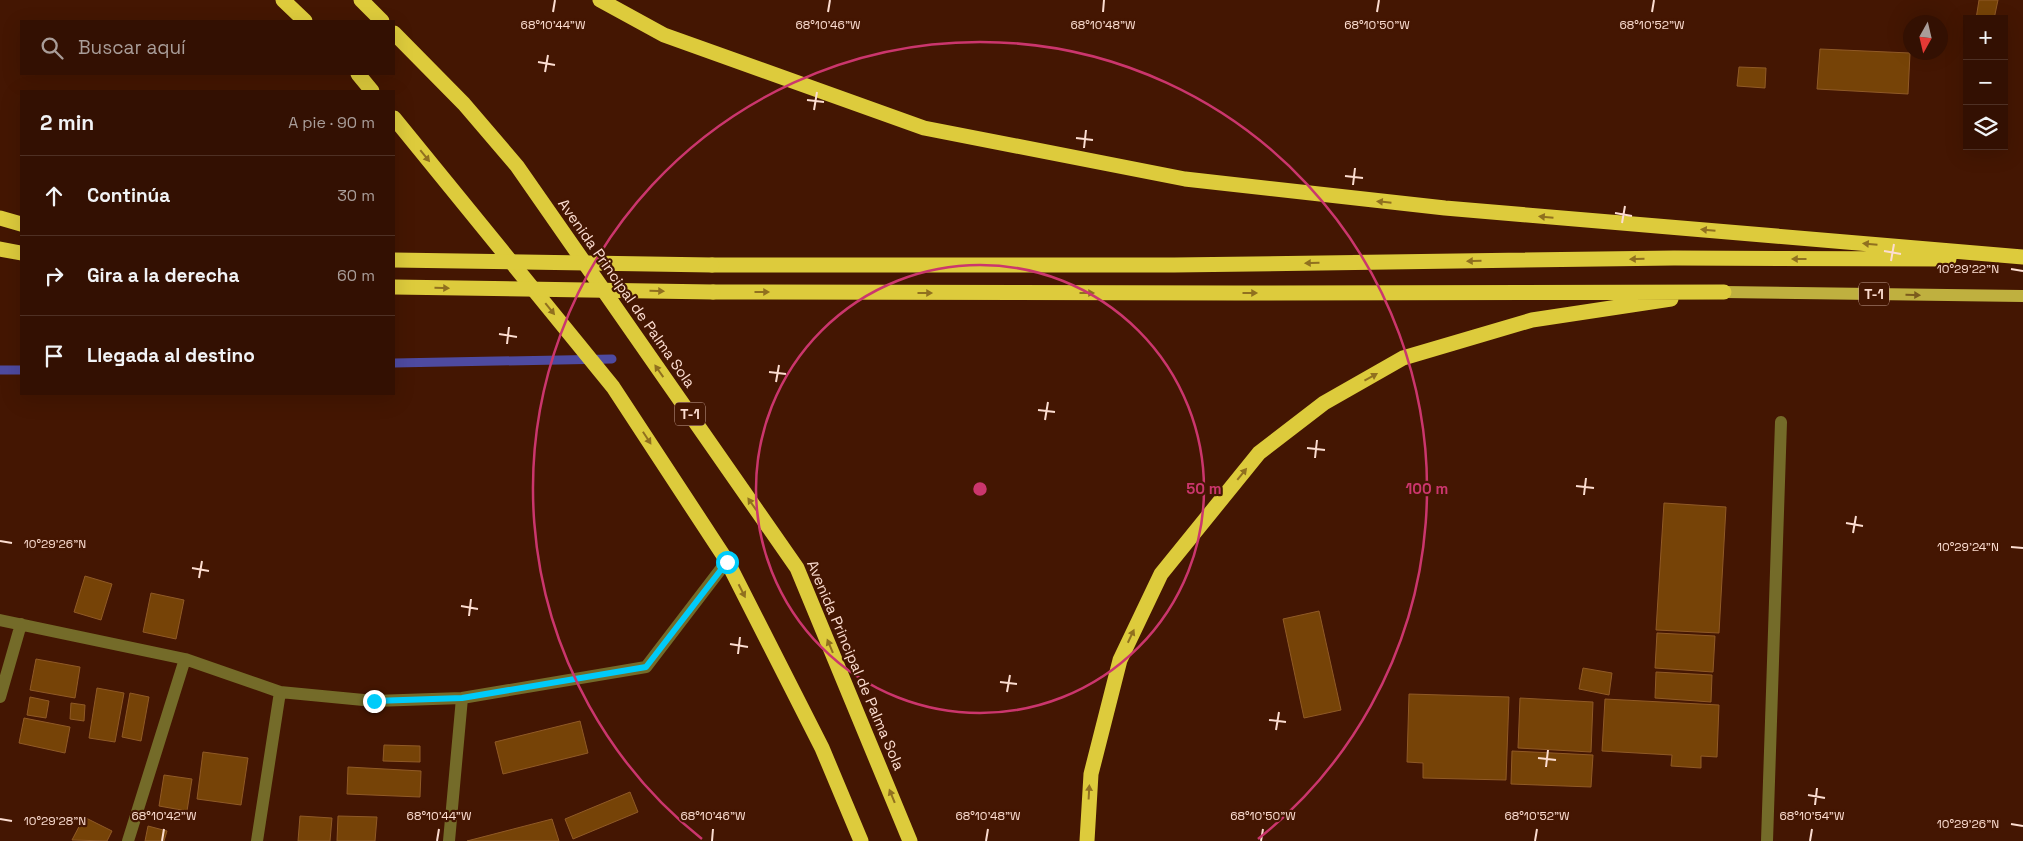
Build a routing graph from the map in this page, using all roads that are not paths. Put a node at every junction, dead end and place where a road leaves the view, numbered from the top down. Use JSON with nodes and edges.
{"nodes":[{"id":1,"x":283,"y":0,"type":"edge"},
{"id":2,"x":362,"y":0,"type":"edge"},
{"id":3,"x":600,"y":0,"type":"edge"},
{"id":4,"x":304,"y":20,"type":"edge"},
{"id":5,"x":381,"y":20,"type":"edge"},
{"id":6,"x":395,"y":34,"type":"edge"},
{"id":7,"x":359,"y":75,"type":"edge"},
{"id":8,"x":371,"y":90,"type":"edge"},
{"id":9,"x":395,"y":119,"type":"edge"},
{"id":10,"x":0,"y":218,"type":"edge"},
{"id":11,"x":20,"y":224,"type":"edge"},
{"id":12,"x":0,"y":249,"type":"edge"},
{"id":13,"x":20,"y":253,"type":"edge"},
{"id":14,"x":2023,"y":258,"type":"edge"},
{"id":15,"x":395,"y":260,"type":"edge"},
{"id":16,"x":395,"y":287,"type":"edge"},
{"id":17,"x":1724,"y":292,"type":"junction"},
{"id":18,"x":2023,"y":296,"type":"edge"},
{"id":19,"x":1782,"y":422,"type":"dead end"},
{"id":20,"x":727,"y":562,"type":"junction"},
{"id":21,"x":0,"y":620,"type":"edge"},
{"id":22,"x":21,"y":624,"type":"junction"},
{"id":23,"x":185,"y":659,"type":"junction"},
{"id":24,"x":280,"y":692,"type":"junction"},
{"id":25,"x":0,"y":697,"type":"edge"},
{"id":26,"x":462,"y":698,"type":"junction"},
{"id":27,"x":128,"y":841,"type":"edge"},
{"id":28,"x":256,"y":841,"type":"edge"},
{"id":29,"x":449,"y":841,"type":"edge"},
{"id":30,"x":861,"y":841,"type":"edge"},
{"id":31,"x":910,"y":841,"type":"edge"},
{"id":32,"x":1086,"y":841,"type":"edge"},
{"id":33,"x":1767,"y":841,"type":"edge"}],
"edges":[{"from":1,"to":4,"type":"highway"},
{"from":2,"to":5,"type":"highway"},
{"from":14,"to":3,"type":"highway","one_way":true},
{"from":31,"to":6,"type":"highway","name":"Avenida Principal de Palma Sola","number":"T-1","one_way":true},
{"from":7,"to":8,"type":"highway"},
{"from":9,"to":20,"type":"highway","one_way":true},
{"from":10,"to":11,"type":"highway"},
{"from":12,"to":13,"type":"highway"},
{"from":14,"to":15,"type":"highway","one_way":true,"bridge":true},
{"from":16,"to":17,"type":"highway","one_way":true,"bridge":true},
{"from":17,"to":18,"type":"main road","number":"T-1","one_way":true},
{"from":32,"to":17,"type":"highway","one_way":true},
{"from":19,"to":33,"type":"street"},
{"from":20,"to":26,"type":"street"},
{"from":20,"to":30,"type":"highway","one_way":true},
{"from":21,"to":22,"type":"street"},
{"from":22,"to":23,"type":"street"},
{"from":22,"to":25,"type":"street"},
{"from":23,"to":24,"type":"street"},
{"from":23,"to":27,"type":"street"},
{"from":24,"to":26,"type":"street"},
{"from":24,"to":28,"type":"street"},
{"from":26,"to":29,"type":"street"}]}
